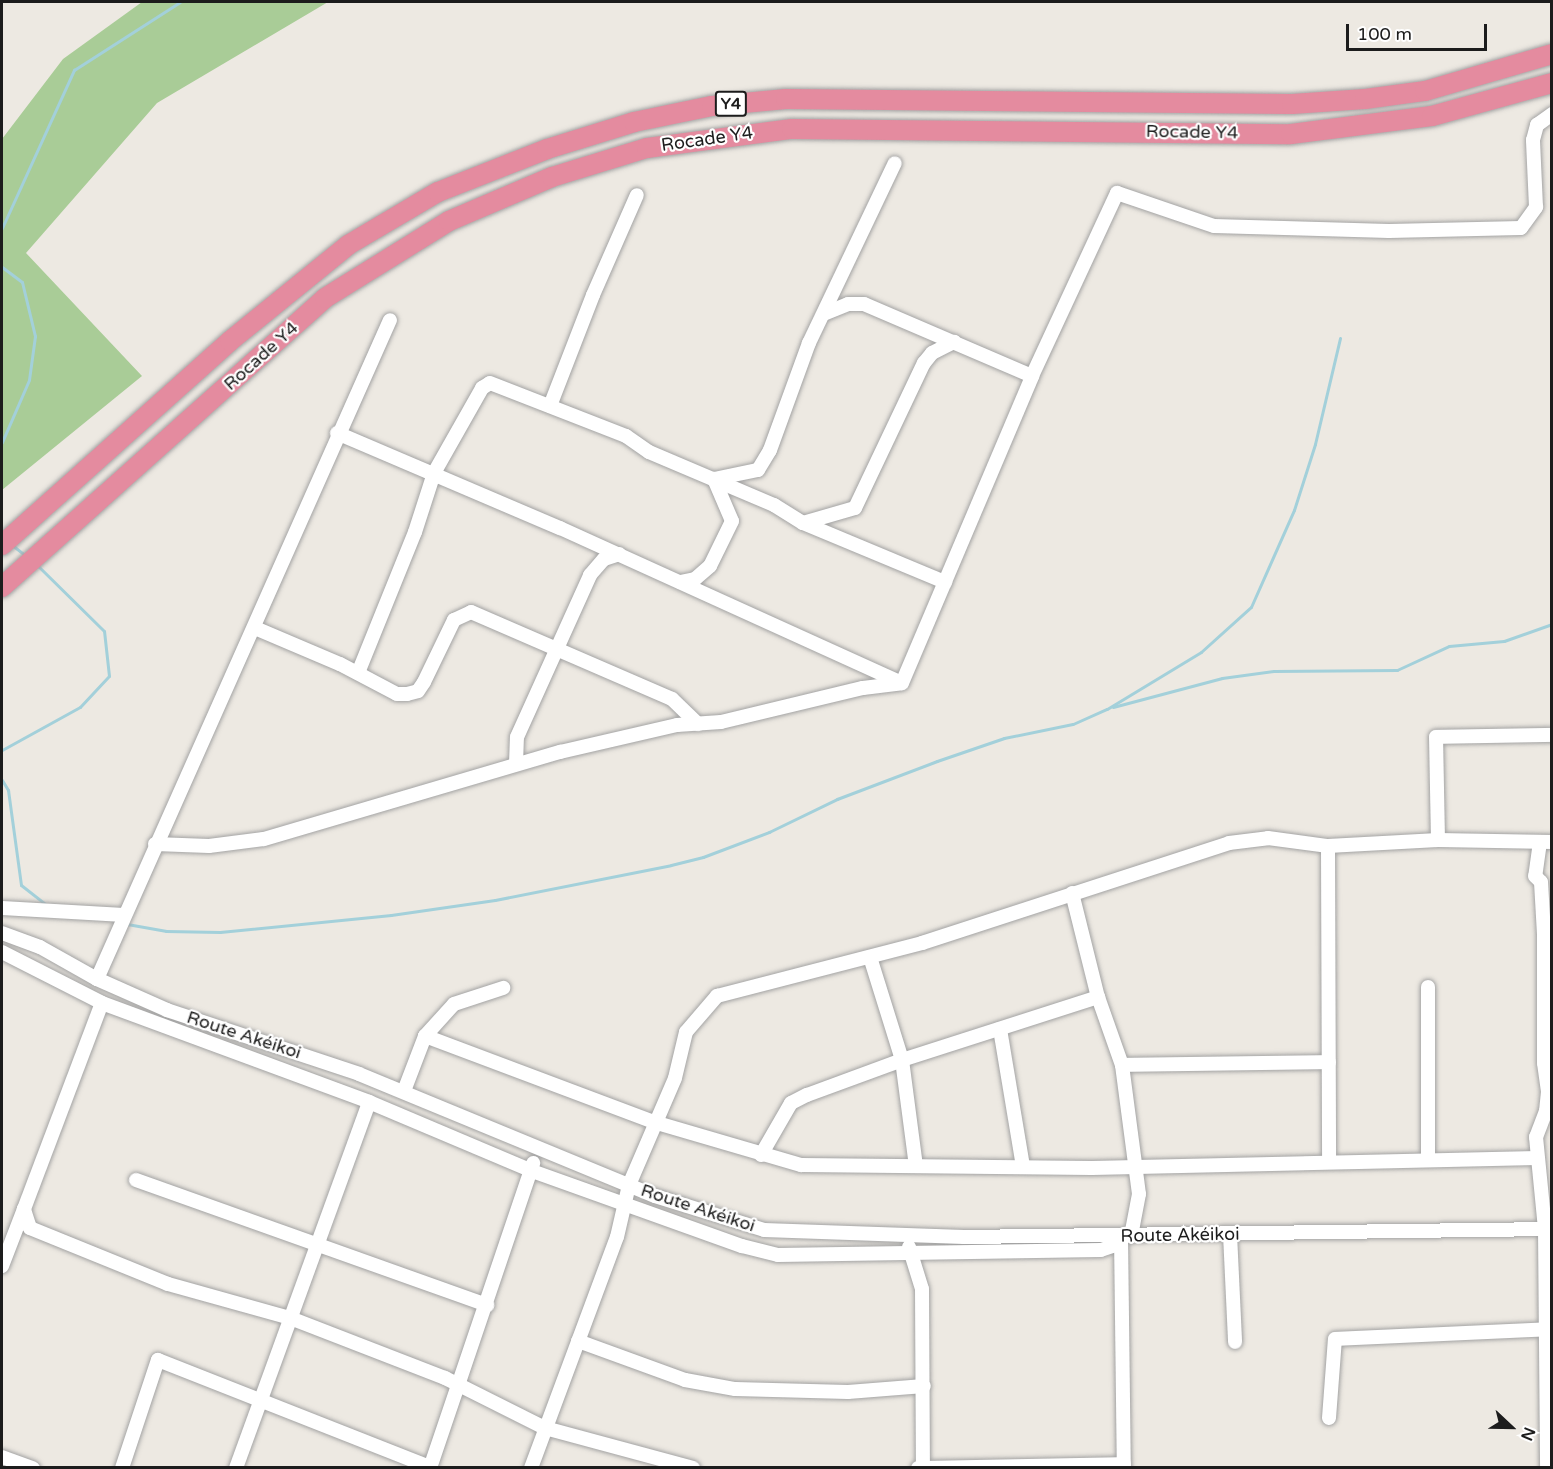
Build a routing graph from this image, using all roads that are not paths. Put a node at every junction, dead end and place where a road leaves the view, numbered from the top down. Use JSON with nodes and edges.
{"nodes":[{"id":1,"x":1551,"y":54,"type":"edge"},
{"id":2,"x":1551,"y":83,"type":"edge"},
{"id":3,"x":1551,"y":114,"type":"edge"},
{"id":4,"x":895,"y":163,"type":"dead end"},
{"id":5,"x":638,"y":195,"type":"dead end"},
{"id":6,"x":826,"y":313,"type":"junction"},
{"id":7,"x":390,"y":320,"type":"dead end"},
{"id":8,"x":954,"y":342,"type":"junction"},
{"id":9,"x":1032,"y":376,"type":"junction"},
{"id":10,"x":550,"y":405,"type":"junction"},
{"id":11,"x":337,"y":433,"type":"junction"},
{"id":12,"x":434,"y":473,"type":"junction"},
{"id":13,"x":714,"y":479,"type":"junction"},
{"id":14,"x":803,"y":523,"type":"junction"},
{"id":15,"x":2,"y":545,"type":"edge"},
{"id":16,"x":619,"y":554,"type":"junction"},
{"id":17,"x":680,"y":582,"type":"junction"},
{"id":18,"x":945,"y":582,"type":"junction"},
{"id":19,"x":2,"y":587,"type":"edge"},
{"id":20,"x":255,"y":628,"type":"junction"},
{"id":21,"x":555,"y":650,"type":"junction"},
{"id":22,"x":358,"y":673,"type":"junction"},
{"id":23,"x":902,"y":683,"type":"junction"},
{"id":24,"x":698,"y":724,"type":"junction"},
{"id":25,"x":1551,"y":735,"type":"edge"},
{"id":26,"x":516,"y":764,"type":"junction"},
{"id":27,"x":1438,"y":840,"type":"junction"},
{"id":28,"x":1546,"y":842,"type":"edge"},
{"id":29,"x":155,"y":844,"type":"junction"},
{"id":30,"x":1328,"y":846,"type":"junction"},
{"id":31,"x":1072,"y":893,"type":"junction"},
{"id":32,"x":2,"y":908,"type":"edge"},
{"id":33,"x":124,"y":915,"type":"junction"},
{"id":34,"x":4,"y":933,"type":"edge"},
{"id":35,"x":2,"y":952,"type":"edge"},
{"id":36,"x":870,"y":957,"type":"junction"},
{"id":37,"x":97,"y":979,"type":"junction"},
{"id":38,"x":1428,"y":987,"type":"dead end"},
{"id":39,"x":503,"y":988,"type":"dead end"},
{"id":40,"x":1098,"y":997,"type":"junction"},
{"id":41,"x":102,"y":1003,"type":"junction"},
{"id":42,"x":1000,"y":1029,"type":"junction"},
{"id":43,"x":425,"y":1036,"type":"junction"},
{"id":44,"x":902,"y":1060,"type":"junction"},
{"id":45,"x":1329,"y":1062,"type":"junction"},
{"id":46,"x":1548,"y":1063,"type":"edge"},
{"id":47,"x":1122,"y":1065,"type":"junction"},
{"id":48,"x":404,"y":1091,"type":"junction"},
{"id":49,"x":369,"y":1102,"type":"junction"},
{"id":50,"x":657,"y":1123,"type":"junction"},
{"id":51,"x":535,"y":1149,"type":"junction"},
{"id":52,"x":761,"y":1155,"type":"junction"},
{"id":53,"x":1537,"y":1158,"type":"junction"},
{"id":54,"x":1428,"y":1160,"type":"junction"},
{"id":55,"x":1329,"y":1162,"type":"junction"},
{"id":56,"x":916,"y":1166,"type":"junction"},
{"id":57,"x":1023,"y":1166,"type":"junction"},
{"id":58,"x":1133,"y":1166,"type":"junction"},
{"id":59,"x":532,"y":1171,"type":"junction"},
{"id":60,"x":135,"y":1180,"type":"dead end"},
{"id":61,"x":629,"y":1185,"type":"junction"},
{"id":62,"x":624,"y":1202,"type":"junction"},
{"id":63,"x":24,"y":1209,"type":"junction"},
{"id":64,"x":1548,"y":1229,"type":"edge"},
{"id":65,"x":1230,"y":1234,"type":"junction"},
{"id":66,"x":906,"y":1236,"type":"junction"},
{"id":67,"x":1124,"y":1238,"type":"junction"},
{"id":68,"x":317,"y":1244,"type":"junction"},
{"id":69,"x":911,"y":1255,"type":"junction"},
{"id":70,"x":2,"y":1266,"type":"edge"},
{"id":71,"x":487,"y":1305,"type":"junction"},
{"id":72,"x":290,"y":1318,"type":"junction"},
{"id":73,"x":1549,"y":1329,"type":"edge"},
{"id":74,"x":578,"y":1341,"type":"junction"},
{"id":75,"x":1235,"y":1342,"type":"dead end"},
{"id":76,"x":460,"y":1384,"type":"junction"},
{"id":77,"x":924,"y":1386,"type":"junction"},
{"id":78,"x":260,"y":1401,"type":"junction"},
{"id":79,"x":1329,"y":1418,"type":"dead end"},
{"id":80,"x":545,"y":1428,"type":"junction"},
{"id":81,"x":2,"y":1457,"type":"edge"},
{"id":82,"x":1124,"y":1466,"type":"edge"},
{"id":83,"x":33,"y":1467,"type":"edge"},
{"id":84,"x":122,"y":1467,"type":"edge"},
{"id":85,"x":236,"y":1467,"type":"edge"},
{"id":86,"x":430,"y":1467,"type":"edge"},
{"id":87,"x":531,"y":1467,"type":"edge"},
{"id":88,"x":693,"y":1467,"type":"edge"},
{"id":89,"x":921,"y":1467,"type":"edge"},
{"id":90,"x":1547,"y":1467,"type":"edge"}],
"edges":[{"from":1,"to":15,"type":"highway","name":"Rocade Y4","number":"Y4"},
{"from":2,"to":19,"type":"highway","name":"Rocade Y4","number":"Y4"},
{"from":3,"to":9,"type":"street"},
{"from":4,"to":6,"type":"street"},
{"from":5,"to":10,"type":"street"},
{"from":6,"to":8,"type":"street"},
{"from":6,"to":13,"type":"street"},
{"from":7,"to":11,"type":"street"},
{"from":8,"to":9,"type":"street"},
{"from":8,"to":14,"type":"street"},
{"from":9,"to":18,"type":"street"},
{"from":10,"to":12,"type":"street"},
{"from":10,"to":13,"type":"street"},
{"from":11,"to":12,"type":"street"},
{"from":11,"to":20,"type":"street"},
{"from":12,"to":16,"type":"street"},
{"from":12,"to":22,"type":"street"},
{"from":13,"to":14,"type":"street"},
{"from":13,"to":17,"type":"street"},
{"from":14,"to":18,"type":"street"},
{"from":16,"to":17,"type":"street"},
{"from":16,"to":21,"type":"street"},
{"from":17,"to":23,"type":"street"},
{"from":18,"to":23,"type":"street"},
{"from":20,"to":22,"type":"street"},
{"from":20,"to":29,"type":"street"},
{"from":21,"to":22,"type":"street"},
{"from":21,"to":24,"type":"street"},
{"from":21,"to":26,"type":"street"},
{"from":23,"to":24,"type":"street"},
{"from":24,"to":26,"type":"street"},
{"from":25,"to":27,"type":"street"},
{"from":26,"to":29,"type":"street"},
{"from":27,"to":28,"type":"street"},
{"from":27,"to":30,"type":"street"},
{"from":28,"to":46,"type":"street"},
{"from":29,"to":33,"type":"street"},
{"from":30,"to":31,"type":"street"},
{"from":30,"to":45,"type":"street"},
{"from":31,"to":36,"type":"street"},
{"from":31,"to":40,"type":"street"},
{"from":32,"to":33,"type":"street"},
{"from":33,"to":37,"type":"street"},
{"from":34,"to":37,"type":"street","name":"Route Akéikoi"},
{"from":35,"to":41,"type":"street","name":"Route Akéikoi"},
{"from":36,"to":44,"type":"street"},
{"from":36,"to":50,"type":"street"},
{"from":37,"to":48,"type":"street","name":"Route Akéikoi"},
{"from":38,"to":54,"type":"street"},
{"from":39,"to":43,"type":"street"},
{"from":40,"to":42,"type":"street"},
{"from":40,"to":47,"type":"street"},
{"from":41,"to":49,"type":"street","name":"Route Akéikoi"},
{"from":41,"to":63,"type":"street"},
{"from":42,"to":44,"type":"street"},
{"from":42,"to":57,"type":"street"},
{"from":43,"to":48,"type":"street"},
{"from":43,"to":50,"type":"street"},
{"from":44,"to":52,"type":"street"},
{"from":44,"to":56,"type":"street"},
{"from":45,"to":47,"type":"street"},
{"from":45,"to":55,"type":"street"},
{"from":46,"to":53,"type":"street"},
{"from":47,"to":58,"type":"street"},
{"from":48,"to":51,"type":"street","name":"Route Akéikoi"},
{"from":49,"to":59,"type":"street","name":"Route Akéikoi"},
{"from":49,"to":68,"type":"street"},
{"from":50,"to":52,"type":"street"},
{"from":50,"to":61,"type":"street"},
{"from":51,"to":59,"type":"street"},
{"from":51,"to":61,"type":"street","name":"Route Akéikoi"},
{"from":52,"to":56,"type":"street"},
{"from":53,"to":54,"type":"street"},
{"from":53,"to":64,"type":"street"},
{"from":54,"to":55,"type":"street"},
{"from":55,"to":58,"type":"street"},
{"from":56,"to":57,"type":"street"},
{"from":57,"to":58,"type":"street"},
{"from":58,"to":67,"type":"street"},
{"from":59,"to":62,"type":"street","name":"Route Akéikoi"},
{"from":59,"to":71,"type":"street"},
{"from":60,"to":68,"type":"street"},
{"from":61,"to":62,"type":"street"},
{"from":61,"to":66,"type":"street","name":"Route Akéikoi"},
{"from":62,"to":69,"type":"street","name":"Route Akéikoi"},
{"from":62,"to":74,"type":"street"},
{"from":63,"to":70,"type":"street"},
{"from":63,"to":72,"type":"street"},
{"from":64,"to":65,"type":"street","name":"Route Akéikoi"},
{"from":64,"to":73,"type":"street"},
{"from":65,"to":67,"type":"street","name":"Route Akéikoi"},
{"from":65,"to":75,"type":"street"},
{"from":66,"to":67,"type":"street","name":"Route Akéikoi"},
{"from":66,"to":69,"type":"street"},
{"from":67,"to":69,"type":"street","name":"Route Akéikoi"},
{"from":67,"to":82,"type":"street"},
{"from":68,"to":71,"type":"street"},
{"from":68,"to":72,"type":"street"},
{"from":69,"to":77,"type":"street"},
{"from":71,"to":76,"type":"street"},
{"from":72,"to":76,"type":"street"},
{"from":72,"to":78,"type":"street"},
{"from":73,"to":79,"type":"street"},
{"from":73,"to":90,"type":"street"},
{"from":74,"to":77,"type":"street"},
{"from":74,"to":80,"type":"street"},
{"from":76,"to":80,"type":"street"},
{"from":76,"to":86,"type":"street"},
{"from":77,"to":89,"type":"street"},
{"from":78,"to":84,"type":"street"},
{"from":78,"to":85,"type":"street"},
{"from":78,"to":86,"type":"street"},
{"from":80,"to":87,"type":"street"},
{"from":80,"to":88,"type":"street"},
{"from":81,"to":83,"type":"street"},
{"from":82,"to":89,"type":"street"}]}
